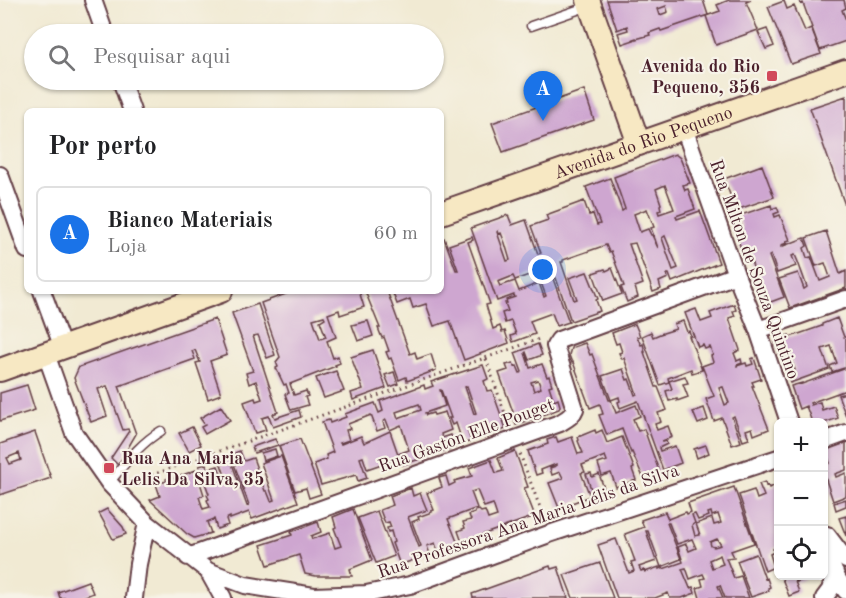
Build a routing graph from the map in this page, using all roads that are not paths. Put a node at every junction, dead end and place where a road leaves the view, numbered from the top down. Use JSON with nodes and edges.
{"nodes":[{"id":1,"x":93,"y":0,"type":"edge"},
{"id":2,"x":589,"y":3,"type":"edge"},
{"id":3,"x":101,"y":24,"type":"edge"},
{"id":4,"x":531,"y":27,"type":"dead end"},
{"id":5,"x":846,"y":71,"type":"edge"},
{"id":6,"x":125,"y":90,"type":"edge"},
{"id":7,"x":131,"y":108,"type":"edge"},
{"id":8,"x":684,"y":128,"type":"junction"},
{"id":9,"x":639,"y":144,"type":"junction"},
{"id":10,"x":0,"y":175,"type":"edge"},
{"id":11,"x":444,"y":212,"type":"edge"},
{"id":12,"x":24,"y":242,"type":"edge"},
{"id":13,"x":736,"y":275,"type":"junction"},
{"id":14,"x":43,"y":294,"type":"edge"},
{"id":15,"x":196,"y":295,"type":"edge"},
{"id":16,"x":846,"y":299,"type":"edge"},
{"id":17,"x":758,"y":330,"type":"junction"},
{"id":18,"x":54,"y":351,"type":"junction"},
{"id":19,"x":0,"y":370,"type":"edge"},
{"id":20,"x":787,"y":418,"type":"edge"},
{"id":21,"x":161,"y":431,"type":"dead end"},
{"id":22,"x":846,"y":433,"type":"edge"},
{"id":23,"x":828,"y":440,"type":"edge"},
{"id":24,"x":774,"y":459,"type":"edge"},
{"id":25,"x":111,"y":486,"type":"junction"},
{"id":26,"x":147,"y":523,"type":"junction"},
{"id":27,"x":828,"y":538,"type":"edge"},
{"id":28,"x":188,"y":557,"type":"junction"},
{"id":29,"x":828,"y":557,"type":"edge"},
{"id":30,"x":846,"y":560,"type":"edge"},
{"id":31,"x":208,"y":572,"type":"junction"},
{"id":32,"x":835,"y":573,"type":"junction"},
{"id":33,"x":846,"y":591,"type":"edge"},
{"id":34,"x":387,"y":595,"type":"edge"},
{"id":35,"x":134,"y":598,"type":"edge"},
{"id":36,"x":223,"y":598,"type":"edge"},
{"id":37,"x":824,"y":598,"type":"edge"}],
"edges":[{"from":1,"to":3,"type":"street"},
{"from":2,"to":4,"type":"lane"},
{"from":2,"to":9,"type":"main road"},
{"from":5,"to":8,"type":"main road","name":"Avenida do Rio Pequeno"},
{"from":6,"to":7,"type":"street"},
{"from":8,"to":9,"type":"main road","name":"Avenida do Rio Pequeno"},
{"from":8,"to":13,"type":"street","name":"Rua Milton de Souza Quintino"},
{"from":9,"to":11,"type":"main road","name":"Avenida do Rio Pequeno"},
{"from":10,"to":12,"type":"street"},
{"from":13,"to":17,"type":"street","name":"Rua Milton de Souza Quintino"},
{"from":13,"to":28,"type":"street","name":"Rua Gaston Elle Pouget"},
{"from":14,"to":18,"type":"street","name":"Rua Professora Ana Maria Lélis da Silva"},
{"from":15,"to":18,"type":"main road"},
{"from":16,"to":17,"type":"street"},
{"from":17,"to":20,"type":"street","name":"Rua Milton de Souza Quintino"},
{"from":18,"to":19,"type":"main road"},
{"from":18,"to":25,"type":"street","name":"Rua Professora Ana Maria Lélis da Silva"},
{"from":21,"to":25,"type":"lane"},
{"from":22,"to":23,"type":"street"},
{"from":24,"to":34,"type":"street","name":"Rua Professora Ana Maria Lélis da Silva"},
{"from":25,"to":26,"type":"street","name":"Rua Professora Ana Maria Lélis da Silva"},
{"from":26,"to":28,"type":"street","name":"Rua Professora Ana Maria Lélis da Silva"},
{"from":26,"to":35,"type":"street"},
{"from":27,"to":30,"type":"street"},
{"from":28,"to":31,"type":"street","name":"Rua Professora Ana Maria Lélis da Silva"},
{"from":29,"to":32,"type":"street"},
{"from":31,"to":34,"type":"street","name":"Rua Professora Ana Maria Lélis da Silva"},
{"from":31,"to":36,"type":"street"},
{"from":32,"to":33,"type":"street"},
{"from":32,"to":37,"type":"street"}]}
